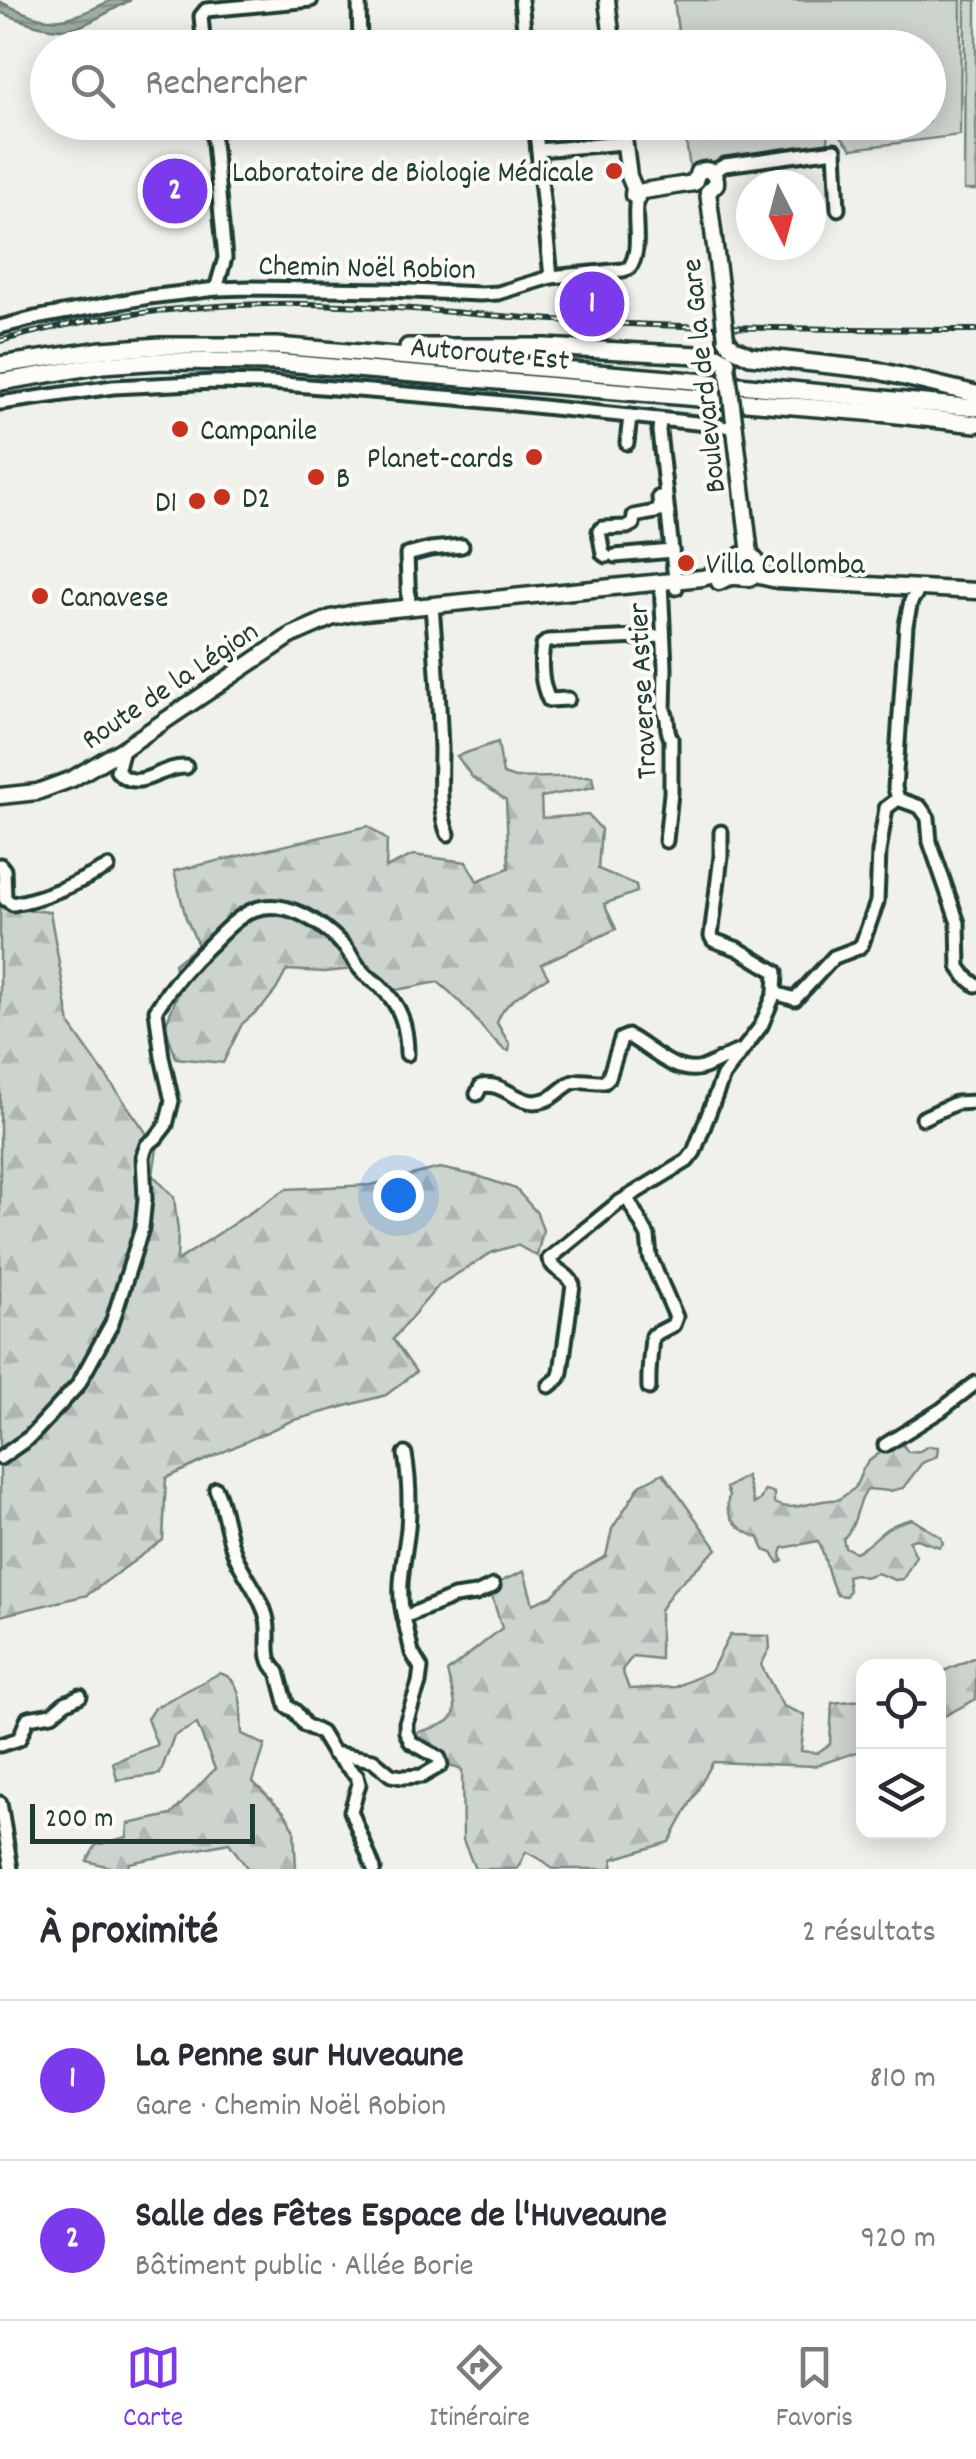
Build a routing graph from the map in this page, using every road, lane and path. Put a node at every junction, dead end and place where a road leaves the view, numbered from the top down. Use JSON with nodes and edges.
{"nodes":[{"id":1,"x":311,"y":0,"type":"edge"},
{"id":2,"x":358,"y":0,"type":"edge"},
{"id":3,"x":521,"y":0,"type":"edge"},
{"id":4,"x":607,"y":0,"type":"edge"},
{"id":5,"x":202,"y":30,"type":"edge"},
{"id":6,"x":358,"y":30,"type":"edge"},
{"id":7,"x":524,"y":30,"type":"edge"},
{"id":8,"x":611,"y":30,"type":"edge"},
{"id":9,"x":214,"y":140,"type":"edge"},
{"id":10,"x":537,"y":140,"type":"edge"},
{"id":11,"x":624,"y":140,"type":"edge"},
{"id":12,"x":624,"y":143,"type":"junction"},
{"id":13,"x":538,"y":150,"type":"junction"},
{"id":14,"x":712,"y":172,"type":"junction"},
{"id":15,"x":694,"y":183,"type":"junction"},
{"id":16,"x":638,"y":192,"type":"junction"},
{"id":17,"x":708,"y":192,"type":"junction"},
{"id":18,"x":838,"y":209,"type":"dead end"},
{"id":19,"x":551,"y":277,"type":"junction"},
{"id":20,"x":216,"y":289,"type":"junction"},
{"id":21,"x":0,"y":327,"type":"edge"},
{"id":22,"x":726,"y":341,"type":"junction"},
{"id":23,"x":276,"y":346,"type":"junction"},
{"id":24,"x":694,"y":355,"type":"junction"},
{"id":25,"x":727,"y":363,"type":"junction"},
{"id":26,"x":0,"y":366,"type":"edge"},
{"id":27,"x":0,"y":382,"type":"edge"},
{"id":28,"x":976,"y":394,"type":"edge"},
{"id":29,"x":0,"y":403,"type":"edge"},
{"id":30,"x":764,"y":403,"type":"junction"},
{"id":31,"x":976,"y":408,"type":"edge"},
{"id":32,"x":630,"y":416,"type":"junction"},
{"id":33,"x":660,"y":420,"type":"junction"},
{"id":34,"x":734,"y":424,"type":"junction"},
{"id":35,"x":976,"y":424,"type":"edge"},
{"id":36,"x":976,"y":435,"type":"edge"},
{"id":37,"x":628,"y":442,"type":"dead end"},
{"id":38,"x":664,"y":486,"type":"junction"},
{"id":39,"x":462,"y":546,"type":"dead end"},
{"id":40,"x":672,"y":552,"type":"junction"},
{"id":41,"x":754,"y":564,"type":"junction"},
{"id":42,"x":736,"y":571,"type":"junction"},
{"id":43,"x":668,"y":585,"type":"junction"},
{"id":44,"x":976,"y":588,"type":"edge"},
{"id":45,"x":915,"y":590,"type":"junction"},
{"id":46,"x":432,"y":606,"type":"junction"},
{"id":47,"x":409,"y":608,"type":"junction"},
{"id":48,"x":664,"y":636,"type":"junction"},
{"id":49,"x":568,"y":699,"type":"dead end"},
{"id":50,"x":123,"y":750,"type":"junction"},
{"id":51,"x":186,"y":767,"type":"dead end"},
{"id":52,"x":0,"y":796,"type":"edge"},
{"id":53,"x":898,"y":799,"type":"junction"},
{"id":54,"x":721,"y":832,"type":"dead end"},
{"id":55,"x":448,"y":834,"type":"dead end"},
{"id":56,"x":666,"y":841,"type":"dead end"},
{"id":57,"x":0,"y":865,"type":"edge"},
{"id":58,"x":108,"y":867,"type":"dead end"},
{"id":59,"x":976,"y":985,"type":"edge"},
{"id":60,"x":775,"y":993,"type":"junction"},
{"id":61,"x":743,"y":1049,"type":"junction"},
{"id":62,"x":407,"y":1054,"type":"dead end"},
{"id":63,"x":477,"y":1094,"type":"dead end"},
{"id":64,"x":976,"y":1102,"type":"edge"},
{"id":65,"x":923,"y":1118,"type":"dead end"},
{"id":66,"x":627,"y":1198,"type":"junction"},
{"id":67,"x":976,"y":1383,"type":"edge"},
{"id":68,"x":549,"y":1386,"type":"dead end"},
{"id":69,"x":650,"y":1388,"type":"dead end"},
{"id":70,"x":885,"y":1445,"type":"dead end"},
{"id":71,"x":405,"y":1454,"type":"dead end"},
{"id":72,"x":0,"y":1458,"type":"edge"},
{"id":73,"x":216,"y":1488,"type":"dead end"},
{"id":74,"x":493,"y":1586,"type":"dead end"},
{"id":75,"x":404,"y":1617,"type":"junction"},
{"id":76,"x":80,"y":1696,"type":"dead end"},
{"id":77,"x":0,"y":1745,"type":"edge"},
{"id":78,"x":332,"y":1753,"type":"junction"},
{"id":79,"x":0,"y":1802,"type":"edge"},
{"id":80,"x":11,"y":1869,"type":"edge"},
{"id":81,"x":374,"y":1869,"type":"edge"}],
"edges":[{"from":1,"to":5,"type":"street"},
{"from":2,"to":6,"type":"street"},
{"from":3,"to":7,"type":"street"},
{"from":4,"to":8,"type":"main road"},
{"from":9,"to":20,"type":"street"},
{"from":10,"to":13,"type":"street"},
{"from":11,"to":12,"type":"main road"},
{"from":12,"to":13,"type":"street"},
{"from":12,"to":16,"type":"main road"},
{"from":13,"to":19,"type":"street"},
{"from":14,"to":15,"type":"main road"},
{"from":14,"to":17,"type":"main road"},
{"from":14,"to":18,"type":"street"},
{"from":15,"to":16,"type":"main road"},
{"from":15,"to":17,"type":"main road"},
{"from":16,"to":19,"type":"street","name":"Chemin Noël Robion"},
{"from":17,"to":22,"type":"main road","name":"Boulevard de la Gare","bridge":true},
{"from":19,"to":20,"type":"street","name":"Chemin Noël Robion"},
{"from":20,"to":21,"type":"street","name":"Chemin Noël Robion"},
{"from":22,"to":24,"type":"highway"},
{"from":22,"to":25,"type":"main road","name":"Boulevard de la Gare"},
{"from":22,"to":28,"type":"highway"},
{"from":23,"to":24,"type":"highway"},
{"from":23,"to":26,"type":"highway","name":"Autoroute Est"},
{"from":23,"to":31,"type":"highway","name":"Autoroute Est"},
{"from":24,"to":25,"type":"highway"},
{"from":25,"to":34,"type":"main road","name":"Boulevard de la Gare","bridge":true},
{"from":27,"to":30,"type":"highway","name":"Autoroute Est"},
{"from":29,"to":32,"type":"street"},
{"from":30,"to":35,"type":"highway","name":"Autoroute Est"},
{"from":30,"to":36,"type":"highway"},
{"from":32,"to":33,"type":"street"},
{"from":32,"to":37,"type":"street"},
{"from":33,"to":34,"type":"street"},
{"from":33,"to":38,"type":"street","name":"Traverse Astier"},
{"from":34,"to":41,"type":"main road","name":"Boulevard de la Gare"},
{"from":38,"to":40,"type":"street","name":"Traverse Astier"},
{"from":38,"to":40,"type":"street"},
{"from":39,"to":47,"type":"street"},
{"from":40,"to":43,"type":"street","name":"Traverse Astier"},
{"from":41,"to":42,"type":"main road"},
{"from":41,"to":42,"type":"main road"},
{"from":41,"to":45,"type":"main road"},
{"from":41,"to":45,"type":"main road"},
{"from":42,"to":43,"type":"main road","name":"Route de la Légion"},
{"from":43,"to":46,"type":"main road","name":"Route de la Légion"},
{"from":43,"to":48,"type":"street","name":"Traverse Astier"},
{"from":44,"to":45,"type":"main road"},
{"from":45,"to":53,"type":"street"},
{"from":46,"to":47,"type":"main road","name":"Route de la Légion"},
{"from":46,"to":55,"type":"street"},
{"from":47,"to":50,"type":"main road","name":"Route de la Légion"},
{"from":48,"to":49,"type":"street"},
{"from":48,"to":56,"type":"street","name":"Traverse Astier"},
{"from":50,"to":51,"type":"street"},
{"from":50,"to":52,"type":"main road","name":"Route de la Légion"},
{"from":53,"to":59,"type":"street"},
{"from":53,"to":60,"type":"street"},
{"from":54,"to":60,"type":"street"},
{"from":57,"to":58,"type":"street"},
{"from":60,"to":61,"type":"street"},
{"from":61,"to":63,"type":"street"},
{"from":61,"to":66,"type":"street"},
{"from":62,"to":72,"type":"street"},
{"from":64,"to":65,"type":"street"},
{"from":66,"to":68,"type":"street"},
{"from":66,"to":69,"type":"street"},
{"from":67,"to":70,"type":"street"},
{"from":71,"to":75,"type":"street"},
{"from":73,"to":78,"type":"street"},
{"from":74,"to":75,"type":"street"},
{"from":75,"to":78,"type":"street"},
{"from":76,"to":77,"type":"street"},
{"from":78,"to":81,"type":"street"},
{"from":79,"to":80,"type":"street"}]}
